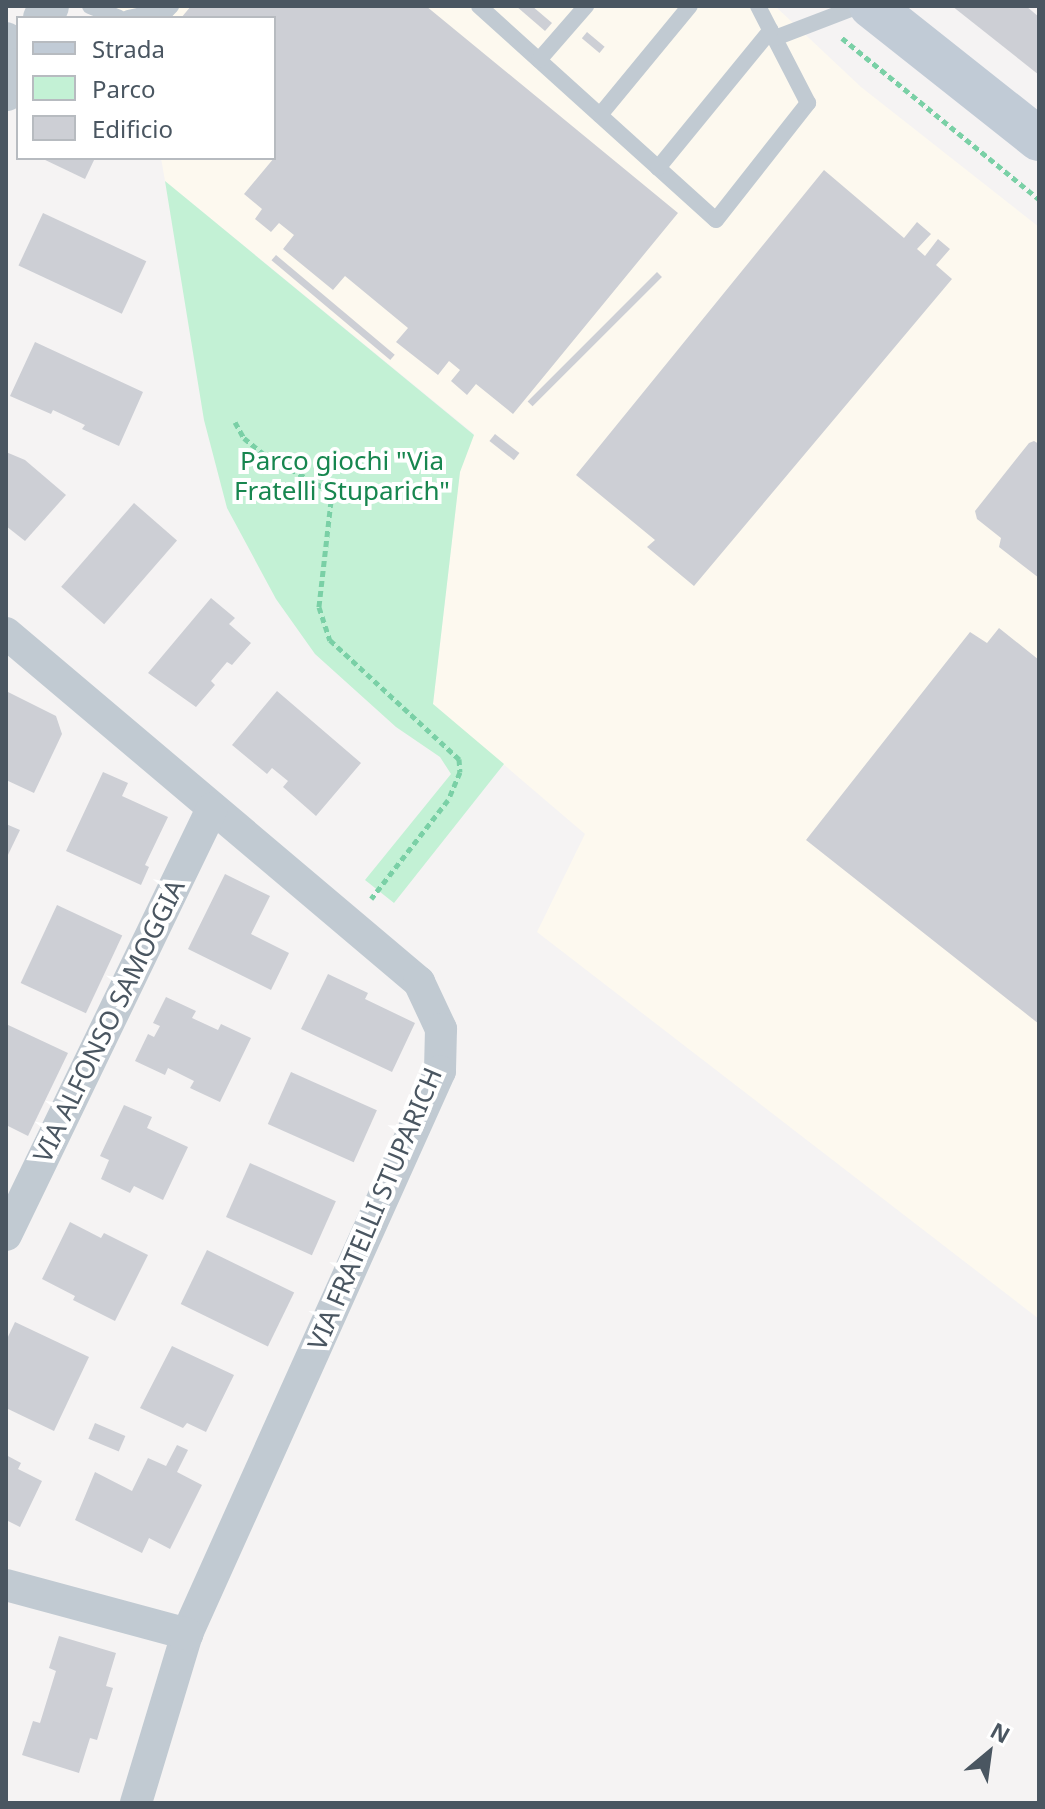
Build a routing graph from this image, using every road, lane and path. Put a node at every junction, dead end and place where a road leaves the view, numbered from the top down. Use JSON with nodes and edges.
{"nodes":[{"id":1,"x":90,"y":6,"type":"edge"},
{"id":2,"x":171,"y":6,"type":"edge"},
{"id":3,"x":480,"y":6,"type":"edge"},
{"id":4,"x":586,"y":6,"type":"edge"},
{"id":5,"x":690,"y":6,"type":"edge"},
{"id":6,"x":758,"y":6,"type":"edge"},
{"id":7,"x":859,"y":6,"type":"edge"},
{"id":8,"x":871,"y":6,"type":"edge"},
{"id":9,"x":114,"y":16,"type":"edge"},
{"id":10,"x":138,"y":16,"type":"edge"},
{"id":11,"x":822,"y":21,"type":"junction"},
{"id":12,"x":773,"y":34,"type":"junction"},
{"id":13,"x":539,"y":60,"type":"junction"},
{"id":14,"x":16,"y":72,"type":"edge"},
{"id":15,"x":6,"y":91,"type":"edge"},
{"id":16,"x":600,"y":115,"type":"junction"},
{"id":17,"x":1039,"y":139,"type":"edge"},
{"id":18,"x":658,"y":168,"type":"junction"},
{"id":19,"x":1039,"y":199,"type":"edge"},
{"id":20,"x":235,"y":422,"type":"dead end"},
{"id":21,"x":6,"y":633,"type":"edge"},
{"id":22,"x":212,"y":808,"type":"junction"},
{"id":23,"x":351,"y":925,"type":"junction"},
{"id":24,"x":6,"y":1235,"type":"edge"},
{"id":25,"x":6,"y":1585,"type":"edge"},
{"id":26,"x":187,"y":1634,"type":"junction"},
{"id":27,"x":136,"y":1803,"type":"edge"}],
"edges":[{"from":1,"to":9,"type":"lane"},
{"from":2,"to":10,"type":"lane"},
{"from":3,"to":13,"type":"lane"},
{"from":4,"to":13,"type":"lane"},
{"from":5,"to":16,"type":"lane"},
{"from":6,"to":12,"type":"lane"},
{"from":7,"to":11,"type":"lane"},
{"from":8,"to":17,"type":"main road"},
{"from":11,"to":12,"type":"lane"},
{"from":11,"to":19,"type":"path"},
{"from":12,"to":18,"type":"lane"},
{"from":12,"to":18,"type":"lane"},
{"from":13,"to":16,"type":"lane"},
{"from":14,"to":15,"type":"street"},
{"from":16,"to":18,"type":"lane"},
{"from":20,"to":23,"type":"path"},
{"from":21,"to":22,"type":"street","name":"VIA FRATELLI STUPARICH"},
{"from":22,"to":23,"type":"street","name":"VIA FRATELLI STUPARICH"},
{"from":22,"to":24,"type":"street","name":"VIA ALFONSO SAMOGGIA"},
{"from":23,"to":26,"type":"street","name":"VIA FRATELLI STUPARICH"},
{"from":25,"to":26,"type":"street"},
{"from":26,"to":27,"type":"street","name":"VIA FRATELLI STUPARICH"}]}
